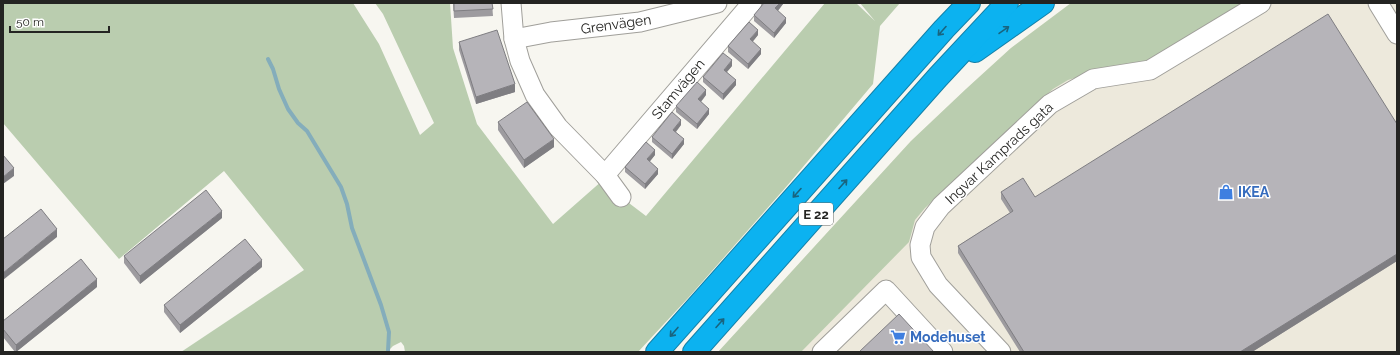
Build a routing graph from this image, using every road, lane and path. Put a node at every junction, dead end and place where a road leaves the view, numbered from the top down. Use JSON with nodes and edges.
{"nodes":[{"id":1,"x":511,"y":3,"type":"edge"},
{"id":2,"x":717,"y":3,"type":"edge"},
{"id":3,"x":752,"y":3,"type":"edge"},
{"id":4,"x":969,"y":3,"type":"edge"},
{"id":5,"x":1007,"y":3,"type":"edge"},
{"id":6,"x":1043,"y":3,"type":"edge"},
{"id":7,"x":1261,"y":3,"type":"edge"},
{"id":8,"x":1378,"y":3,"type":"edge"},
{"id":9,"x":1397,"y":34,"type":"edge"},
{"id":10,"x":514,"y":39,"type":"junction"},
{"id":11,"x":938,"y":77,"type":"junction"},
{"id":12,"x":605,"y":175,"type":"junction"},
{"id":13,"x":621,"y":197,"type":"dead end"},
{"id":14,"x":657,"y":352,"type":"edge"},
{"id":15,"x":694,"y":352,"type":"edge"},
{"id":16,"x":822,"y":352,"type":"edge"},
{"id":17,"x":943,"y":352,"type":"edge"},
{"id":18,"x":1001,"y":352,"type":"edge"}],
"edges":[{"from":1,"to":10,"type":"street"},
{"from":2,"to":10,"type":"street","name":"Grenvägen"},
{"from":3,"to":12,"type":"street","name":"Stamvägen"},
{"from":4,"to":14,"type":"highway","number":"E 22","one_way":true},
{"from":5,"to":11,"type":"highway","number":"E 22"},
{"from":11,"to":6,"type":"highway","one_way":true},
{"from":7,"to":18,"type":"street","name":"Ingvar Kamprads gata"},
{"from":8,"to":9,"type":"street"},
{"from":10,"to":12,"type":"street"},
{"from":15,"to":11,"type":"highway","number":"E 22","one_way":true},
{"from":12,"to":13,"type":"street"},
{"from":16,"to":17,"type":"street"}]}
